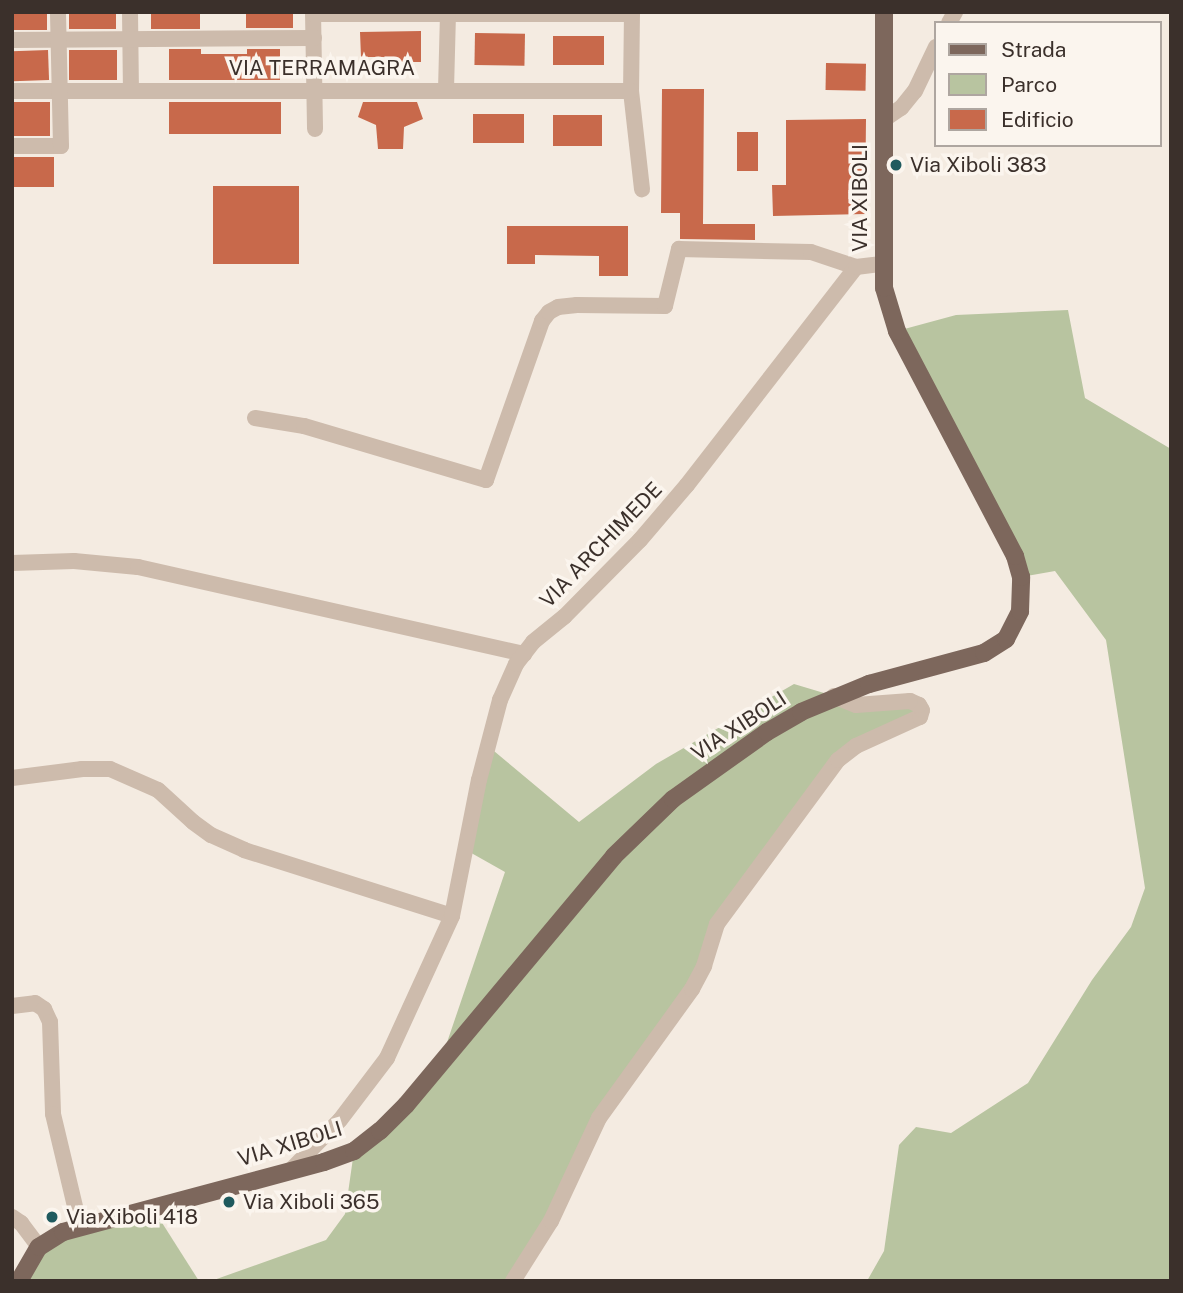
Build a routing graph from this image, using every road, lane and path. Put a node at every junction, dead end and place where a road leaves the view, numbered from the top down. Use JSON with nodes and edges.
{"nodes":[{"id":1,"x":58,"y":12,"type":"edge"},
{"id":2,"x":130,"y":12,"type":"edge"},
{"id":3,"x":884,"y":12,"type":"edge"},
{"id":4,"x":313,"y":13,"type":"edge"},
{"id":5,"x":632,"y":13,"type":"edge"},
{"id":6,"x":448,"y":14,"type":"junction"},
{"id":7,"x":314,"y":37,"type":"junction"},
{"id":8,"x":131,"y":38,"type":"junction"},
{"id":9,"x":12,"y":40,"type":"edge"},
{"id":10,"x":59,"y":40,"type":"junction"},
{"id":11,"x":934,"y":51,"type":"edge"},
{"id":12,"x":315,"y":88,"type":"junction"},
{"id":13,"x":12,"y":90,"type":"edge"},
{"id":14,"x":60,"y":90,"type":"junction"},
{"id":15,"x":131,"y":90,"type":"junction"},
{"id":16,"x":446,"y":90,"type":"junction"},
{"id":17,"x":631,"y":91,"type":"junction"},
{"id":18,"x":883,"y":120,"type":"junction"},
{"id":19,"x":315,"y":128,"type":"dead end"},
{"id":20,"x":12,"y":146,"type":"edge"},
{"id":21,"x":642,"y":189,"type":"dead end"},
{"id":22,"x":882,"y":264,"type":"junction"},
{"id":23,"x":856,"y":267,"type":"junction"},
{"id":24,"x":255,"y":418,"type":"dead end"},
{"id":25,"x":12,"y":564,"type":"edge"},
{"id":26,"x":524,"y":654,"type":"junction"},
{"id":27,"x":834,"y":696,"type":"junction"},
{"id":28,"x":12,"y":778,"type":"edge"},
{"id":29,"x":452,"y":916,"type":"junction"},
{"id":30,"x":12,"y":1006,"type":"edge"},
{"id":31,"x":290,"y":1171,"type":"junction"},
{"id":32,"x":12,"y":1217,"type":"edge"},
{"id":33,"x":80,"y":1227,"type":"junction"},
{"id":34,"x":39,"y":1247,"type":"junction"},
{"id":35,"x":19,"y":1281,"type":"edge"},
{"id":36,"x":513,"y":1281,"type":"edge"}],
"edges":[{"from":1,"to":10,"type":"street"},
{"from":2,"to":8,"type":"street"},
{"from":3,"to":18,"type":"main road","name":"VIA XIBOLI"},
{"from":4,"to":6,"type":"street"},
{"from":4,"to":7,"type":"street"},
{"from":5,"to":6,"type":"street"},
{"from":5,"to":17,"type":"street"},
{"from":6,"to":16,"type":"street"},
{"from":7,"to":8,"type":"street"},
{"from":7,"to":12,"type":"street"},
{"from":8,"to":10,"type":"street"},
{"from":8,"to":15,"type":"street"},
{"from":9,"to":10,"type":"street"},
{"from":10,"to":14,"type":"street"},
{"from":11,"to":18,"type":"street"},
{"from":12,"to":15,"type":"street","name":"VIA TERRAMAGRA"},
{"from":12,"to":16,"type":"street","name":"VIA TERRAMAGRA"},
{"from":12,"to":19,"type":"street"},
{"from":13,"to":14,"type":"street","name":"VIA TERRAMAGRA"},
{"from":14,"to":15,"type":"street","name":"VIA TERRAMAGRA"},
{"from":14,"to":20,"type":"street"},
{"from":16,"to":17,"type":"street","name":"VIA TERRAMAGRA"},
{"from":17,"to":21,"type":"street"},
{"from":18,"to":22,"type":"main road","name":"VIA XIBOLI"},
{"from":22,"to":23,"type":"street"},
{"from":22,"to":27,"type":"main road","name":"VIA XIBOLI"},
{"from":23,"to":24,"type":"street"},
{"from":23,"to":26,"type":"street","name":"VIA ARCHIMEDE"},
{"from":25,"to":26,"type":"street"},
{"from":26,"to":29,"type":"street","name":"VIA ARCHIMEDE"},
{"from":27,"to":31,"type":"main road","name":"VIA XIBOLI"},
{"from":27,"to":36,"type":"street"},
{"from":28,"to":29,"type":"street"},
{"from":29,"to":31,"type":"street","name":"VIA ARCHIMEDE"},
{"from":30,"to":33,"type":"street"},
{"from":31,"to":33,"type":"main road","name":"VIA XIBOLI"},
{"from":32,"to":34,"type":"street"},
{"from":33,"to":34,"type":"main road","name":"VIA XIBOLI"},
{"from":34,"to":35,"type":"main road"}]}
